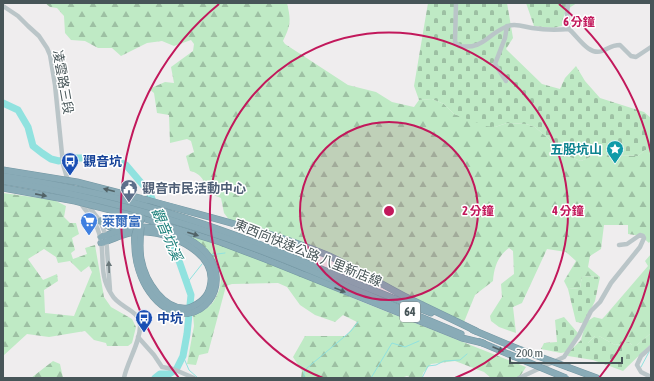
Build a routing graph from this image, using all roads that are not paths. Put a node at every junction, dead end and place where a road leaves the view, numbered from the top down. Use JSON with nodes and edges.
{"nodes":[{"id":1,"x":456,"y":3,"type":"edge"},
{"id":2,"x":568,"y":3,"type":"edge"},
{"id":3,"x":3,"y":6,"type":"edge"},
{"id":4,"x":507,"y":26,"type":"junction"},
{"id":5,"x":569,"y":30,"type":"junction"},
{"id":6,"x":651,"y":47,"type":"edge"},
{"id":7,"x":506,"y":81,"type":"dead end"},
{"id":8,"x":3,"y":170,"type":"edge"},
{"id":9,"x":3,"y":176,"type":"edge"},
{"id":10,"x":3,"y":181,"type":"edge"},
{"id":11,"x":72,"y":187,"type":"junction"},
{"id":12,"x":3,"y":188,"type":"edge"},
{"id":13,"x":147,"y":200,"type":"junction"},
{"id":14,"x":142,"y":218,"type":"junction"},
{"id":15,"x":100,"y":221,"type":"junction"},
{"id":16,"x":121,"y":229,"type":"junction"},
{"id":17,"x":154,"y":230,"type":"junction"},
{"id":18,"x":104,"y":239,"type":"junction"},
{"id":19,"x":619,"y":245,"type":"dead end"},
{"id":20,"x":308,"y":266,"type":"junction"},
{"id":21,"x":476,"y":331,"type":"junction"},
{"id":22,"x":138,"y":337,"type":"junction"},
{"id":23,"x":483,"y":343,"type":"junction"},
{"id":24,"x":651,"y":347,"type":"edge"},
{"id":25,"x":651,"y":377,"type":"edge"},
{"id":26,"x":124,"y":378,"type":"edge"},
{"id":27,"x":194,"y":378,"type":"edge"},
{"id":28,"x":519,"y":378,"type":"edge"},
{"id":29,"x":567,"y":378,"type":"edge"},
{"id":30,"x":597,"y":378,"type":"edge"}],
"edges":[{"from":1,"to":4,"type":"street"},
{"from":2,"to":5,"type":"street"},
{"from":3,"to":11,"type":"street","name":"凌雲路三段"},
{"from":4,"to":5,"type":"street"},
{"from":4,"to":7,"type":"street"},
{"from":5,"to":6,"type":"street"},
{"from":13,"to":8,"type":"highway","one_way":true,"bridge":true},
{"from":9,"to":20,"type":"highway","name":"東西向快速公路 八里新店線","number":"64","bridge":true},
{"from":10,"to":20,"type":"highway","name":"東西向快速公路 八里新店線","number":"64","bridge":true},
{"from":11,"to":15,"type":"street"},
{"from":11,"to":18,"type":"street"},
{"from":12,"to":14,"type":"highway","one_way":true,"bridge":true},
{"from":13,"to":14,"type":"highway","bridge":true},
{"from":13,"to":21,"type":"highway"},
{"from":14,"to":17,"type":"highway","bridge":true},
{"from":14,"to":23,"type":"highway","one_way":true},
{"from":15,"to":16,"type":"highway"},
{"from":15,"to":18,"type":"street"},
{"from":16,"to":17,"type":"highway"},
{"from":16,"to":18,"type":"highway"},
{"from":17,"to":18,"type":"highway"},
{"from":18,"to":22,"type":"street"},
{"from":19,"to":28,"type":"street"},
{"from":20,"to":21,"type":"highway","name":"東西向快速公路 八里新店線","number":"64"},
{"from":20,"to":23,"type":"highway","name":"東西向快速公路 八里新店線","number":"64"},
{"from":21,"to":30,"type":"highway","name":"東西向快速公路 八里新店線","number":"64","bridge":true},
{"from":22,"to":26,"type":"street"},
{"from":22,"to":27,"type":"street"},
{"from":23,"to":29,"type":"highway","name":"東西向快速公路 八里新店線","number":"64","one_way":true,"bridge":true},
{"from":24,"to":25,"type":"street"}]}
